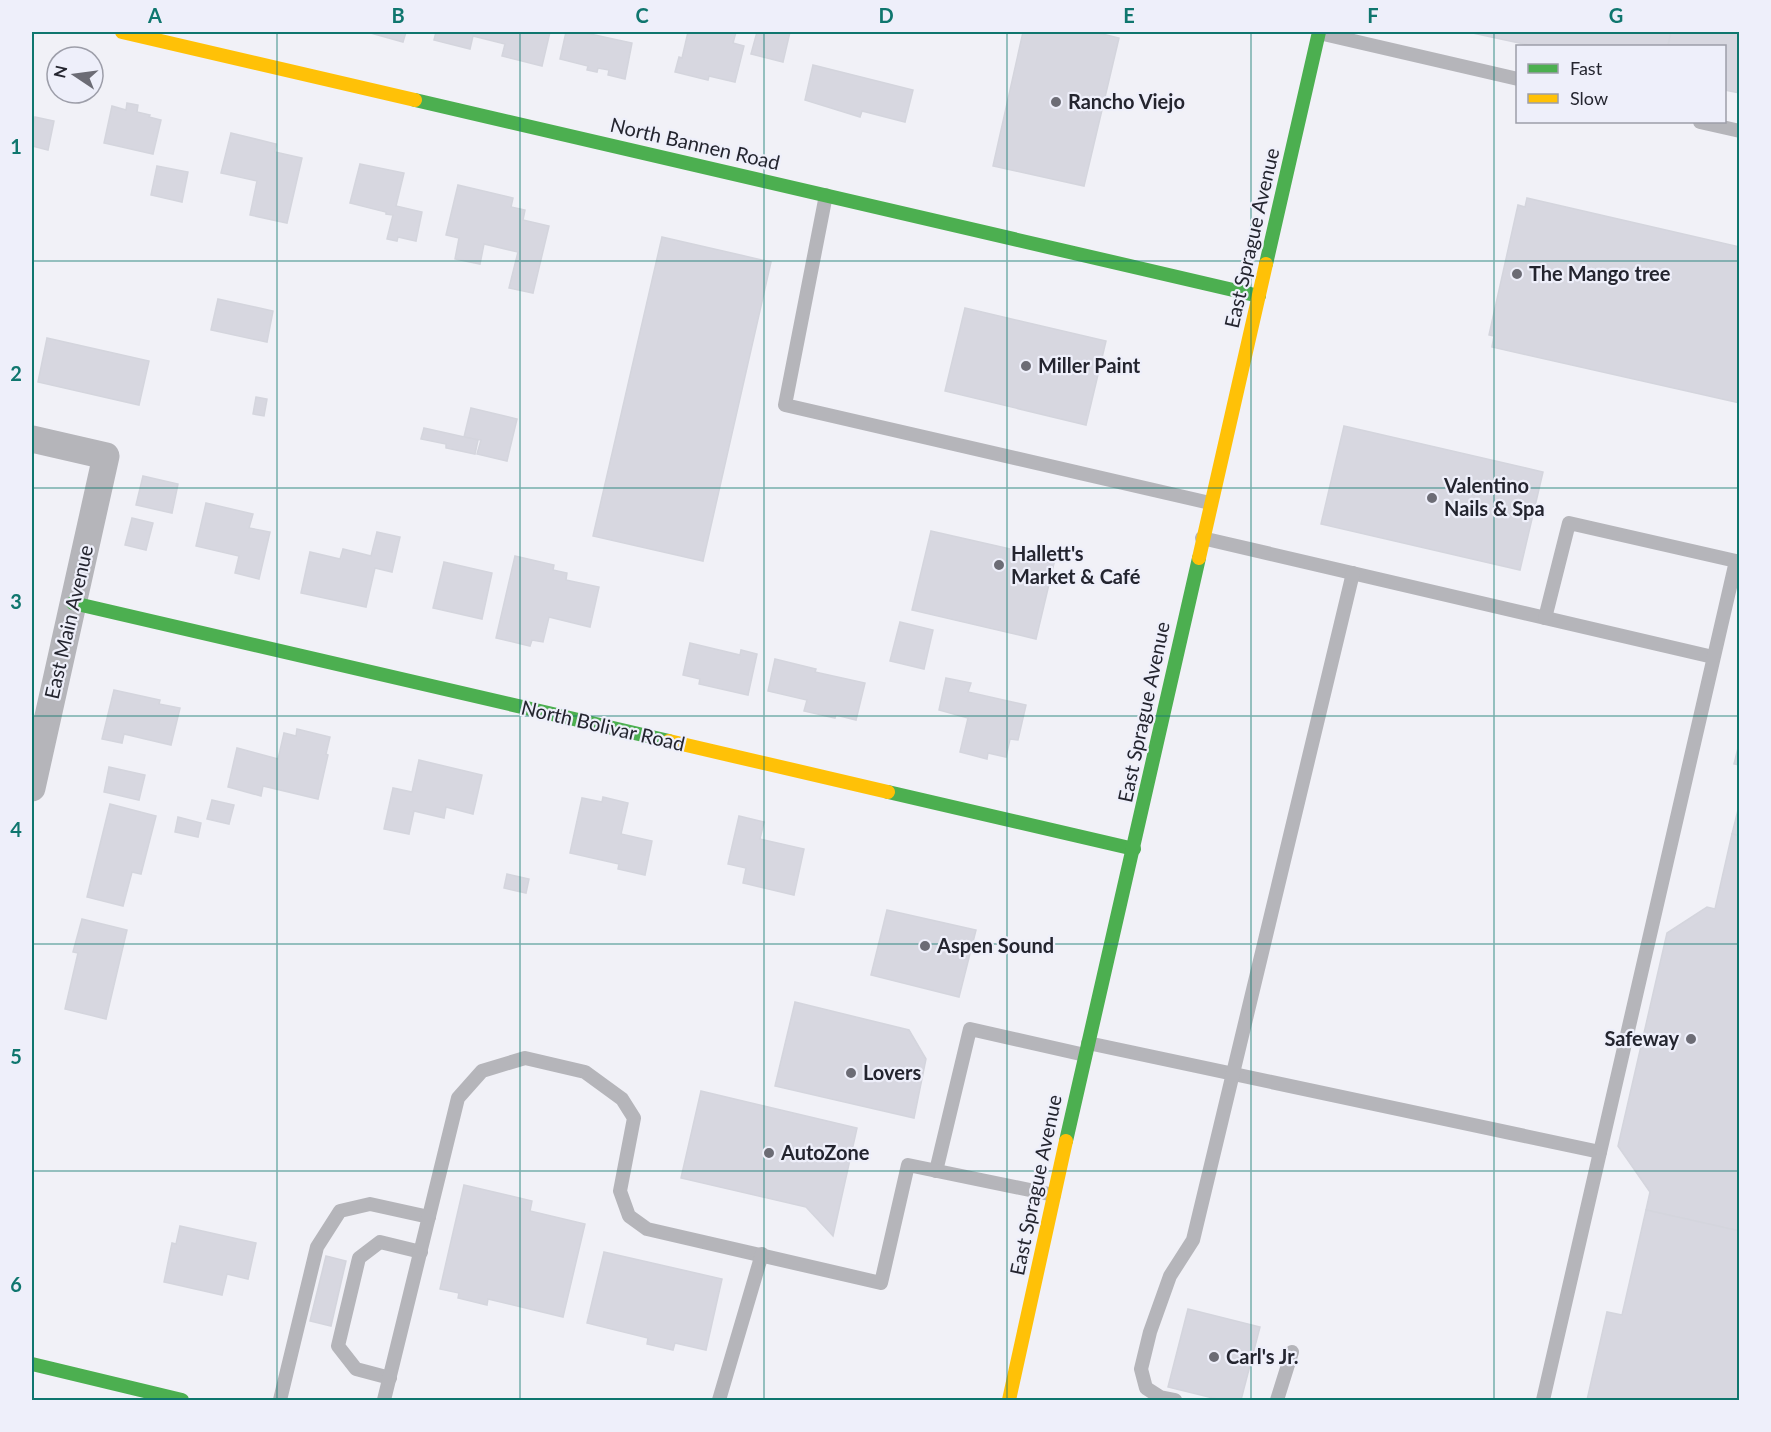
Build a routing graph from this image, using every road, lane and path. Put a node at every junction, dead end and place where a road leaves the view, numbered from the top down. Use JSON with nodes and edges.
{"nodes":[{"id":1,"x":122,"y":32,"type":"edge"},
{"id":2,"x":1319,"y":32,"type":"edge"},
{"id":3,"x":1516,"y":79,"type":"edge"},
{"id":4,"x":1704,"y":123,"type":"edge"},
{"id":5,"x":1740,"y":131,"type":"edge"},
{"id":6,"x":826,"y":195,"type":"junction"},
{"id":7,"x":1259,"y":296,"type":"junction"},
{"id":8,"x":32,"y":439,"type":"edge"},
{"id":9,"x":1210,"y":503,"type":"junction"},
{"id":10,"x":1202,"y":538,"type":"junction"},
{"id":11,"x":1738,"y":561,"type":"edge"},
{"id":12,"x":1353,"y":573,"type":"junction"},
{"id":13,"x":73,"y":603,"type":"junction"},
{"id":14,"x":1545,"y":618,"type":"junction"},
{"id":15,"x":1713,"y":657,"type":"junction"},
{"id":16,"x":32,"y":788,"type":"edge"},
{"id":17,"x":1134,"y":849,"type":"junction"},
{"id":18,"x":1086,"y":1049,"type":"junction"},
{"id":19,"x":1233,"y":1074,"type":"junction"},
{"id":20,"x":1600,"y":1152,"type":"junction"},
{"id":21,"x":936,"y":1171,"type":"junction"},
{"id":22,"x":1054,"y":1195,"type":"junction"},
{"id":23,"x":429,"y":1217,"type":"junction"},
{"id":24,"x":421,"y":1252,"type":"junction"},
{"id":25,"x":762,"y":1254,"type":"junction"},
{"id":26,"x":1292,"y":1352,"type":"dead end"},
{"id":27,"x":32,"y":1364,"type":"edge"},
{"id":28,"x":390,"y":1378,"type":"junction"},
{"id":29,"x":182,"y":1401,"type":"edge"},
{"id":30,"x":280,"y":1401,"type":"edge"},
{"id":31,"x":384,"y":1401,"type":"edge"},
{"id":32,"x":719,"y":1401,"type":"edge"},
{"id":33,"x":1009,"y":1401,"type":"edge"},
{"id":34,"x":1175,"y":1401,"type":"edge"},
{"id":35,"x":1277,"y":1401,"type":"edge"},
{"id":36,"x":1542,"y":1401,"type":"edge"}],
"edges":[{"from":1,"to":6,"type":"street","name":"North Bannen Road"},
{"from":2,"to":3,"type":"lane"},
{"from":2,"to":7,"type":"street","name":"East Sprague Avenue"},
{"from":4,"to":5,"type":"lane"},
{"from":6,"to":7,"type":"street","name":"North Bannen Road"},
{"from":6,"to":9,"type":"lane"},
{"from":7,"to":9,"type":"street","name":"East Sprague Avenue"},
{"from":8,"to":13,"type":"street","name":"East Main Avenue"},
{"from":9,"to":10,"type":"street","name":"East Sprague Avenue"},
{"from":10,"to":12,"type":"lane"},
{"from":10,"to":17,"type":"street","name":"East Sprague Avenue"},
{"from":11,"to":14,"type":"lane"},
{"from":11,"to":15,"type":"lane"},
{"from":12,"to":14,"type":"lane"},
{"from":12,"to":19,"type":"lane"},
{"from":13,"to":16,"type":"street","name":"East Main Avenue"},
{"from":13,"to":17,"type":"street","name":"North Bolivar Road"},
{"from":14,"to":15,"type":"lane"},
{"from":15,"to":20,"type":"lane"},
{"from":17,"to":18,"type":"street","name":"East Sprague Avenue"},
{"from":18,"to":19,"type":"lane"},
{"from":18,"to":21,"type":"lane"},
{"from":18,"to":22,"type":"street","name":"East Sprague Avenue"},
{"from":19,"to":20,"type":"lane"},
{"from":19,"to":34,"type":"lane"},
{"from":20,"to":36,"type":"lane"},
{"from":21,"to":22,"type":"lane"},
{"from":21,"to":25,"type":"lane"},
{"from":22,"to":33,"type":"street","name":"East Sprague Avenue"},
{"from":23,"to":24,"type":"lane"},
{"from":23,"to":25,"type":"lane"},
{"from":23,"to":30,"type":"lane"},
{"from":24,"to":28,"type":"lane"},
{"from":24,"to":28,"type":"lane"},
{"from":25,"to":32,"type":"lane"},
{"from":26,"to":35,"type":"lane"},
{"from":27,"to":29,"type":"street"},
{"from":28,"to":31,"type":"lane"}]}
